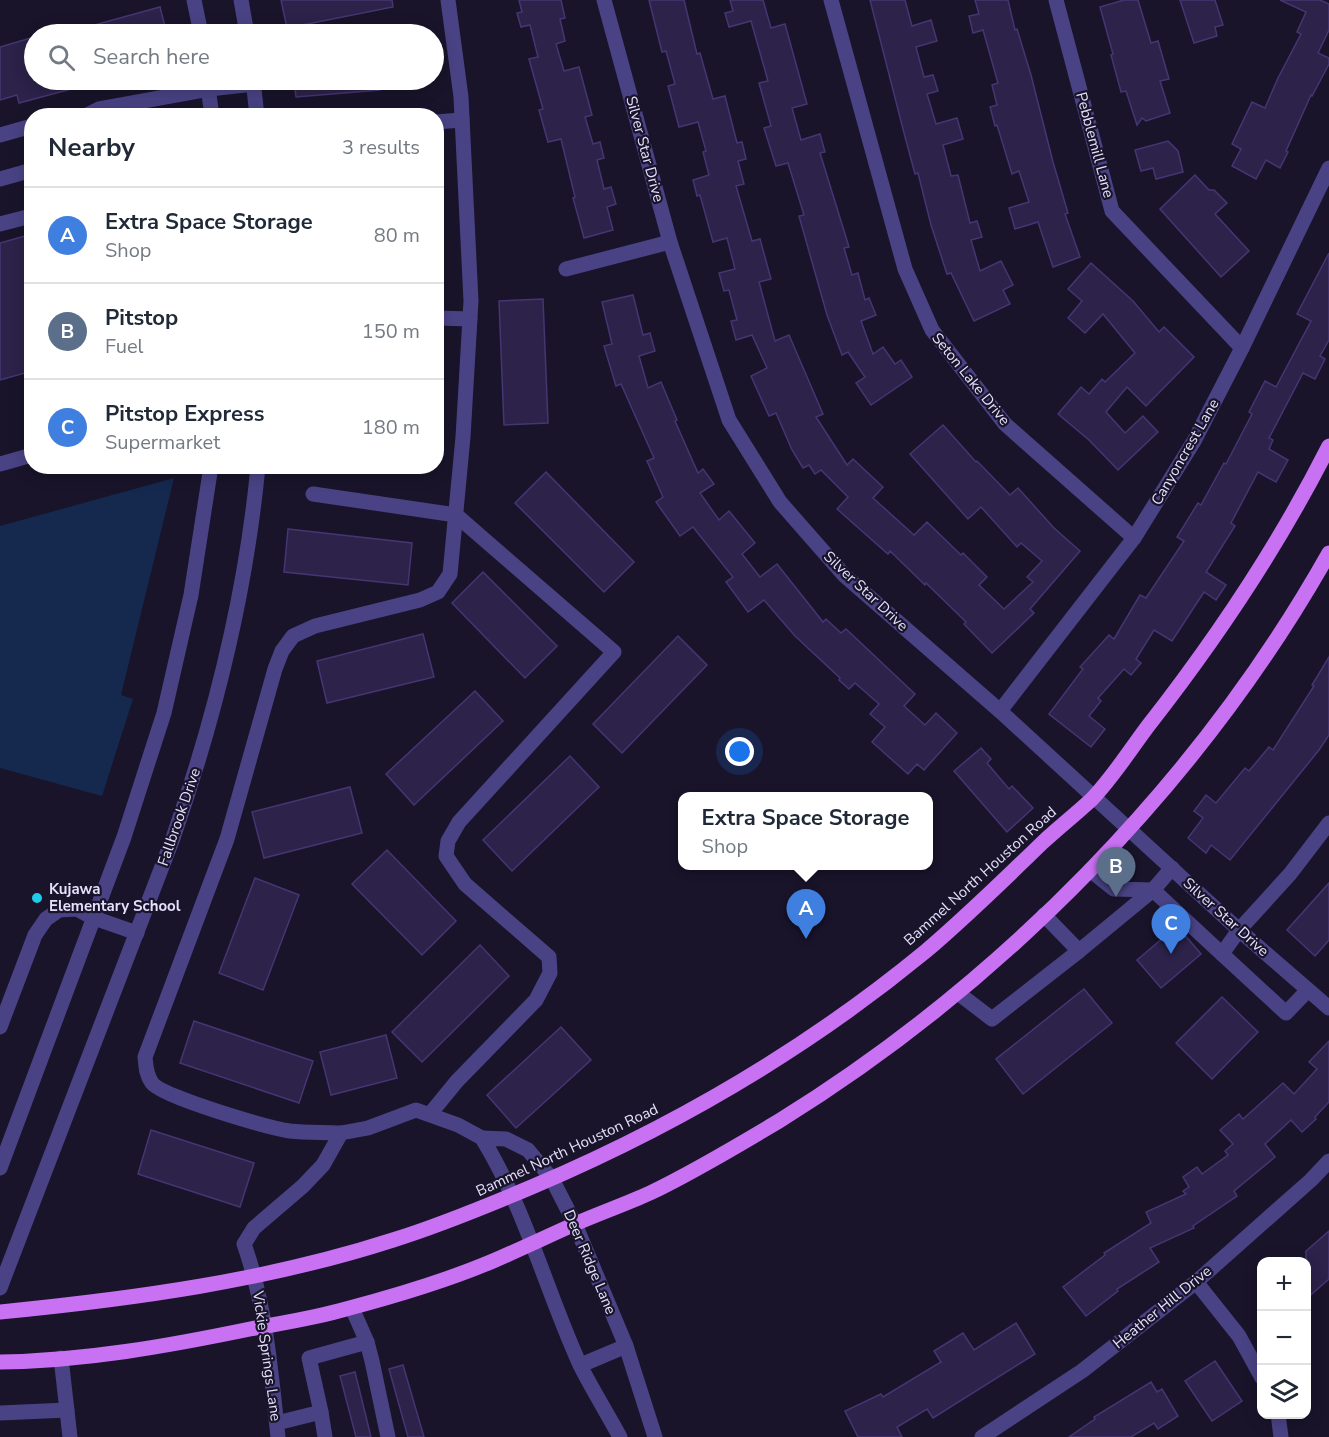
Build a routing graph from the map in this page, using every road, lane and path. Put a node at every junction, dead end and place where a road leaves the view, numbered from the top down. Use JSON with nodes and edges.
{"nodes":[{"id":1,"x":194,"y":0,"type":"edge"},
{"id":2,"x":241,"y":0,"type":"edge"},
{"id":3,"x":448,"y":0,"type":"edge"},
{"id":4,"x":604,"y":0,"type":"edge"},
{"id":5,"x":831,"y":0,"type":"edge"},
{"id":6,"x":1056,"y":0,"type":"edge"},
{"id":7,"x":199,"y":24,"type":"edge"},
{"id":8,"x":245,"y":24,"type":"edge"},
{"id":9,"x":182,"y":90,"type":"edge"},
{"id":10,"x":209,"y":90,"type":"edge"},
{"id":11,"x":255,"y":90,"type":"edge"},
{"id":12,"x":103,"y":108,"type":"edge"},
{"id":13,"x":211,"y":108,"type":"edge"},
{"id":14,"x":256,"y":108,"type":"edge"},
{"id":15,"x":462,"y":120,"type":"junction"},
{"id":16,"x":444,"y":121,"type":"edge"},
{"id":17,"x":24,"y":128,"type":"edge"},
{"id":18,"x":0,"y":135,"type":"edge"},
{"id":19,"x":1329,"y":168,"type":"edge"},
{"id":20,"x":24,"y":172,"type":"edge"},
{"id":21,"x":0,"y":179,"type":"edge"},
{"id":22,"x":24,"y":218,"type":"edge"},
{"id":23,"x":0,"y":224,"type":"edge"},
{"id":24,"x":670,"y":242,"type":"junction"},
{"id":25,"x":566,"y":269,"type":"dead end"},
{"id":26,"x":444,"y":318,"type":"edge"},
{"id":27,"x":470,"y":319,"type":"junction"},
{"id":28,"x":1242,"y":348,"type":"junction"},
{"id":29,"x":1329,"y":446,"type":"edge"},
{"id":30,"x":24,"y":457,"type":"edge"},
{"id":31,"x":0,"y":464,"type":"edge"},
{"id":32,"x":210,"y":474,"type":"edge"},
{"id":33,"x":257,"y":474,"type":"edge"},
{"id":34,"x":313,"y":494,"type":"dead end"},
{"id":35,"x":456,"y":514,"type":"junction"},
{"id":36,"x":1134,"y":538,"type":"junction"},
{"id":37,"x":1329,"y":553,"type":"edge"},
{"id":38,"x":1000,"y":711,"type":"junction"},
{"id":39,"x":1094,"y":796,"type":"junction"},
{"id":40,"x":1329,"y":823,"type":"edge"},
{"id":41,"x":1128,"y":828,"type":"junction"},
{"id":42,"x":1172,"y":868,"type":"junction"},
{"id":43,"x":1090,"y":870,"type":"junction"},
{"id":44,"x":1153,"y":890,"type":"junction"},
{"id":45,"x":1044,"y":915,"type":"junction"},
{"id":46,"x":94,"y":918,"type":"junction"},
{"id":47,"x":1239,"y":930,"type":"junction"},
{"id":48,"x":137,"y":933,"type":"junction"},
{"id":49,"x":1079,"y":951,"type":"junction"},
{"id":50,"x":1222,"y":954,"type":"junction"},
{"id":51,"x":1308,"y":990,"type":"junction"},
{"id":52,"x":958,"y":993,"type":"junction"},
{"id":53,"x":1329,"y":1008,"type":"edge"},
{"id":54,"x":0,"y":1027,"type":"edge"},
{"id":55,"x":430,"y":1114,"type":"junction"},
{"id":56,"x":341,"y":1133,"type":"junction"},
{"id":57,"x":482,"y":1138,"type":"junction"},
{"id":58,"x":1329,"y":1161,"type":"edge"},
{"id":59,"x":0,"y":1168,"type":"edge"},
{"id":60,"x":552,"y":1179,"type":"junction"},
{"id":61,"x":512,"y":1196,"type":"junction"},
{"id":62,"x":575,"y":1224,"type":"junction"},
{"id":63,"x":531,"y":1244,"type":"junction"},
{"id":64,"x":255,"y":1275,"type":"junction"},
{"id":65,"x":1196,"y":1282,"type":"junction"},
{"id":66,"x":0,"y":1288,"type":"edge"},
{"id":67,"x":352,"y":1308,"type":"junction"},
{"id":68,"x":0,"y":1312,"type":"edge"},
{"id":69,"x":265,"y":1326,"type":"junction"},
{"id":70,"x":367,"y":1342,"type":"junction"},
{"id":71,"x":626,"y":1346,"type":"junction"},
{"id":72,"x":61,"y":1358,"type":"junction"},
{"id":73,"x":0,"y":1362,"type":"edge"},
{"id":74,"x":581,"y":1365,"type":"junction"},
{"id":75,"x":1257,"y":1369,"type":"edge"},
{"id":76,"x":67,"y":1410,"type":"junction"},
{"id":77,"x":321,"y":1412,"type":"junction"},
{"id":78,"x":0,"y":1413,"type":"edge"},
{"id":79,"x":1279,"y":1419,"type":"edge"},
{"id":80,"x":278,"y":1430,"type":"edge"},
{"id":81,"x":70,"y":1437,"type":"edge"},
{"id":82,"x":325,"y":1437,"type":"edge"},
{"id":83,"x":388,"y":1437,"type":"edge"},
{"id":84,"x":620,"y":1437,"type":"edge"},
{"id":85,"x":656,"y":1437,"type":"edge"},
{"id":86,"x":982,"y":1437,"type":"edge"},
{"id":87,"x":1281,"y":1437,"type":"edge"}],
"edges":[{"from":1,"to":7,"type":"street"},
{"from":2,"to":8,"type":"street"},
{"from":3,"to":15,"type":"street"},
{"from":4,"to":24,"type":"street","name":"Silver Star Drive"},
{"from":5,"to":36,"type":"street","name":"Seton Lake Drive"},
{"from":6,"to":28,"type":"street","name":"Pebblemill Lane"},
{"from":9,"to":12,"type":"street"},
{"from":10,"to":13,"type":"street"},
{"from":11,"to":14,"type":"street"},
{"from":15,"to":16,"type":"street"},
{"from":15,"to":27,"type":"street"},
{"from":17,"to":18,"type":"street"},
{"from":19,"to":28,"type":"street","name":"Canyoncrest Lane"},
{"from":20,"to":21,"type":"street"},
{"from":22,"to":23,"type":"street"},
{"from":24,"to":25,"type":"street"},
{"from":24,"to":38,"type":"street","name":"Silver Star Drive"},
{"from":26,"to":27,"type":"street"},
{"from":27,"to":35,"type":"street"},
{"from":28,"to":36,"type":"street","name":"Canyoncrest Lane"},
{"from":29,"to":39,"type":"main road","name":"Bammel North Houston Road"},
{"from":30,"to":31,"type":"street"},
{"from":32,"to":46,"type":"street"},
{"from":33,"to":48,"type":"street","name":"Fallbrook Drive"},
{"from":34,"to":35,"type":"street"},
{"from":35,"to":55,"type":"street"},
{"from":35,"to":56,"type":"street"},
{"from":36,"to":38,"type":"street","name":"Canyoncrest Lane"},
{"from":37,"to":41,"type":"main road"},
{"from":38,"to":39,"type":"street","name":"Silver Star Drive"},
{"from":39,"to":41,"type":"street","name":"Silver Star Drive"},
{"from":39,"to":60,"type":"main road","name":"Bammel North Houston Road"},
{"from":40,"to":47,"type":"street"},
{"from":41,"to":42,"type":"street","name":"Silver Star Drive"},
{"from":41,"to":43,"type":"main road"},
{"from":42,"to":44,"type":"street"},
{"from":42,"to":47,"type":"street","name":"Silver Star Drive"},
{"from":43,"to":44,"type":"street"},
{"from":43,"to":45,"type":"main road"},
{"from":44,"to":49,"type":"street"},
{"from":44,"to":50,"type":"street"},
{"from":45,"to":49,"type":"street"},
{"from":45,"to":52,"type":"main road"},
{"from":46,"to":48,"type":"street"},
{"from":46,"to":54,"type":"street"},
{"from":46,"to":59,"type":"street"},
{"from":47,"to":50,"type":"street"},
{"from":47,"to":51,"type":"street","name":"Silver Star Drive"},
{"from":48,"to":66,"type":"street","name":"Fallbrook Drive"},
{"from":49,"to":52,"type":"street"},
{"from":50,"to":51,"type":"street"},
{"from":51,"to":53,"type":"street","name":"Silver Star Drive"},
{"from":52,"to":62,"type":"main road"},
{"from":55,"to":56,"type":"street"},
{"from":55,"to":57,"type":"street"},
{"from":56,"to":64,"type":"street","name":"Vickie Springs Lane"},
{"from":57,"to":60,"type":"street","name":"Deer Ridge Lane"},
{"from":57,"to":61,"type":"street"},
{"from":58,"to":65,"type":"street","name":"Heather Hill Drive"},
{"from":60,"to":61,"type":"main road","name":"Bammel North Houston Road"},
{"from":60,"to":62,"type":"street","name":"Deer Ridge Lane"},
{"from":61,"to":63,"type":"street"},
{"from":61,"to":64,"type":"main road","name":"Bammel North Houston Road"},
{"from":62,"to":63,"type":"main road"},
{"from":62,"to":71,"type":"street","name":"Deer Ridge Lane"},
{"from":63,"to":67,"type":"main road"},
{"from":63,"to":74,"type":"street"},
{"from":64,"to":68,"type":"main road","name":"Bammel North Houston Road"},
{"from":64,"to":69,"type":"street","name":"Vickie Springs Lane"},
{"from":65,"to":75,"type":"street"},
{"from":65,"to":86,"type":"street","name":"Heather Hill Drive"},
{"from":67,"to":69,"type":"main road"},
{"from":67,"to":70,"type":"street"},
{"from":69,"to":72,"type":"main road"},
{"from":69,"to":80,"type":"street","name":"Vickie Springs Lane"},
{"from":70,"to":77,"type":"street"},
{"from":70,"to":83,"type":"street"},
{"from":71,"to":74,"type":"street"},
{"from":71,"to":85,"type":"street","name":"Deer Ridge Lane"},
{"from":72,"to":73,"type":"main road"},
{"from":72,"to":76,"type":"street"},
{"from":74,"to":84,"type":"street"},
{"from":76,"to":78,"type":"street"},
{"from":76,"to":81,"type":"street"},
{"from":77,"to":80,"type":"street"},
{"from":77,"to":82,"type":"street"},
{"from":79,"to":87,"type":"street"}]}
